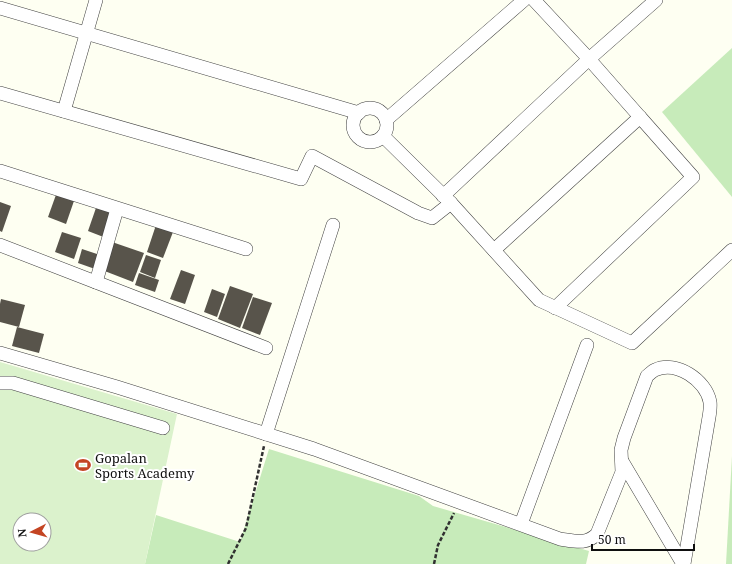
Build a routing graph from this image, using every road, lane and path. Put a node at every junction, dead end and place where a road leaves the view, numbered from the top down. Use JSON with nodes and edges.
{"nodes":[{"id":1,"x":96,"y":0,"type":"edge"},
{"id":2,"x":524,"y":0,"type":"edge"},
{"id":3,"x":534,"y":0,"type":"edge"},
{"id":4,"x":656,"y":0,"type":"edge"},
{"id":5,"x":0,"y":8,"type":"edge"},
{"id":6,"x":87,"y":33,"type":"junction"},
{"id":7,"x":589,"y":59,"type":"junction"},
{"id":8,"x":0,"y":93,"type":"edge"},
{"id":9,"x":64,"y":111,"type":"junction"},
{"id":10,"x":359,"y":112,"type":"junction"},
{"id":11,"x":640,"y":117,"type":"junction"},
{"id":12,"x":386,"y":120,"type":"junction"},
{"id":13,"x":383,"y":136,"type":"junction"},
{"id":14,"x":0,"y":171,"type":"edge"},
{"id":15,"x":447,"y":200,"type":"junction"},
{"id":16,"x":117,"y":209,"type":"junction"},
{"id":17,"x":333,"y":225,"type":"dead end"},
{"id":18,"x":0,"y":245,"type":"edge"},
{"id":19,"x":246,"y":249,"type":"dead end"},
{"id":20,"x":494,"y":250,"type":"junction"},
{"id":21,"x":732,"y":250,"type":"edge"},
{"id":22,"x":96,"y":282,"type":"junction"},
{"id":23,"x":555,"y":308,"type":"junction"},
{"id":24,"x":587,"y":344,"type":"dead end"},
{"id":25,"x":266,"y":348,"type":"dead end"},
{"id":26,"x":0,"y":353,"type":"edge"},
{"id":27,"x":0,"y":382,"type":"edge"},
{"id":28,"x":162,"y":428,"type":"dead end"},
{"id":29,"x":266,"y":434,"type":"junction"},
{"id":30,"x":622,"y":462,"type":"junction"},
{"id":31,"x":460,"y":502,"type":"junction"},
{"id":32,"x":521,"y":524,"type":"junction"},
{"id":33,"x":228,"y":564,"type":"edge"},
{"id":34,"x":434,"y":564,"type":"edge"},
{"id":35,"x":683,"y":564,"type":"edge"}],
"edges":[{"from":1,"to":6,"type":"street"},
{"from":2,"to":12,"type":"street"},
{"from":3,"to":7,"type":"street"},
{"from":4,"to":7,"type":"street"},
{"from":5,"to":6,"type":"street"},
{"from":6,"to":9,"type":"street"},
{"from":6,"to":10,"type":"street"},
{"from":7,"to":11,"type":"street"},
{"from":7,"to":15,"type":"street"},
{"from":8,"to":9,"type":"street"},
{"from":9,"to":15,"type":"street"},
{"from":10,"to":12,"type":"street"},
{"from":10,"to":13,"type":"street"},
{"from":11,"to":20,"type":"street"},
{"from":11,"to":23,"type":"street"},
{"from":12,"to":13,"type":"street"},
{"from":13,"to":15,"type":"street"},
{"from":14,"to":16,"type":"street"},
{"from":15,"to":20,"type":"street"},
{"from":16,"to":19,"type":"street"},
{"from":16,"to":22,"type":"street"},
{"from":17,"to":29,"type":"street"},
{"from":18,"to":22,"type":"street"},
{"from":20,"to":23,"type":"street"},
{"from":21,"to":23,"type":"street"},
{"from":22,"to":25,"type":"street"},
{"from":24,"to":32,"type":"street"},
{"from":26,"to":29,"type":"street"},
{"from":27,"to":28,"type":"street"},
{"from":29,"to":31,"type":"street"},
{"from":29,"to":33,"type":"path"},
{"from":30,"to":32,"type":"street"},
{"from":30,"to":35,"type":"street"},
{"from":30,"to":35,"type":"street"},
{"from":31,"to":32,"type":"street"},
{"from":31,"to":34,"type":"path"}]}
